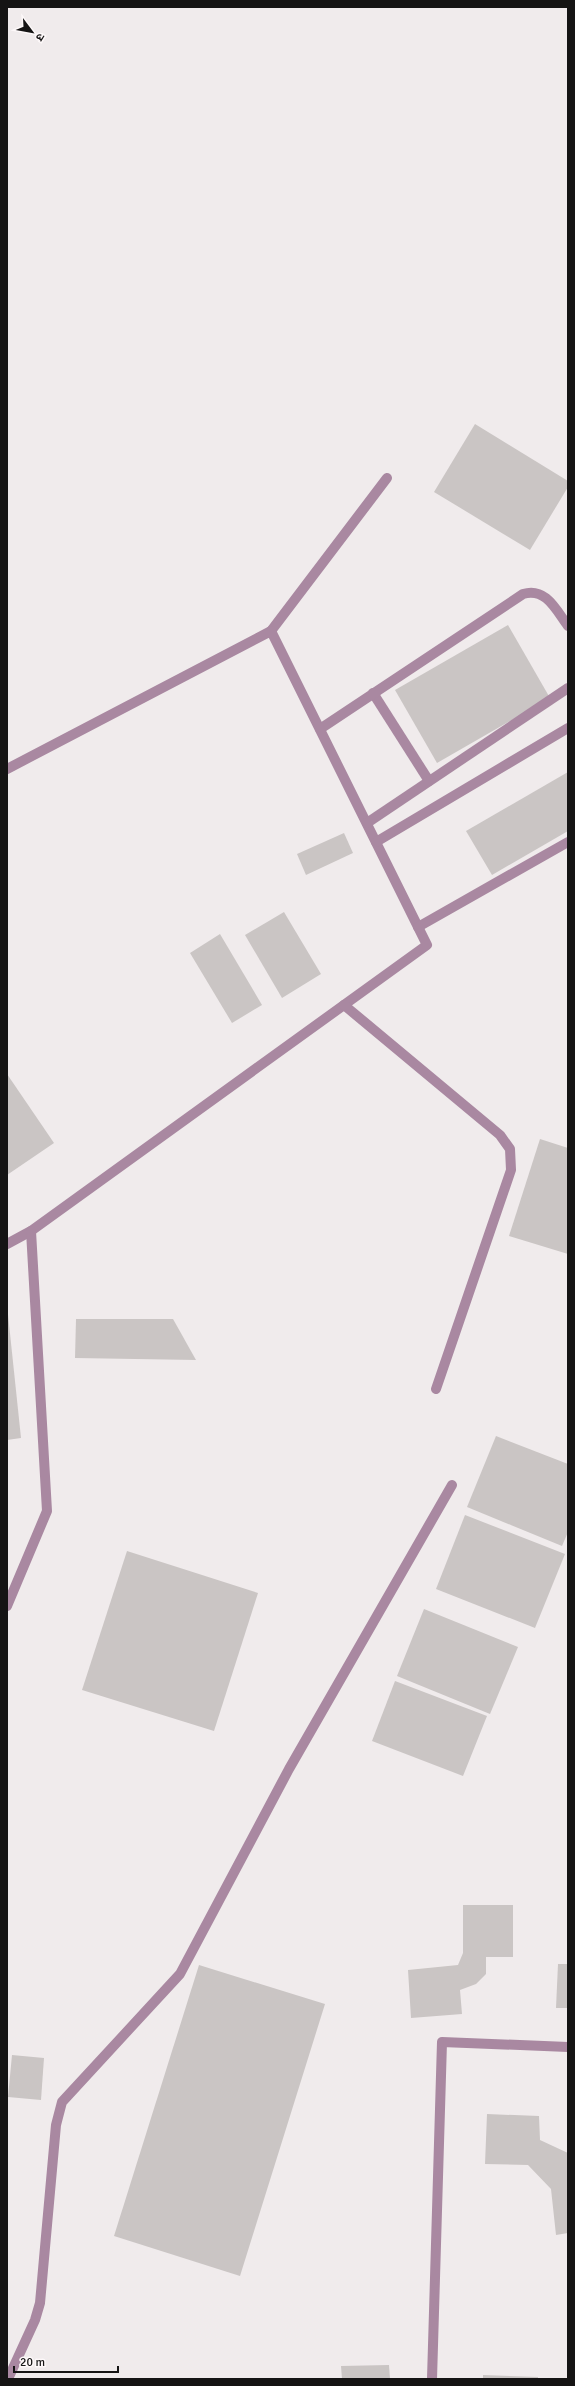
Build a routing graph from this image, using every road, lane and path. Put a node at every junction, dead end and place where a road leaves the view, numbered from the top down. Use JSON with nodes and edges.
{"nodes":[{"id":1,"x":387,"y":478,"type":"dead end"},
{"id":2,"x":568,"y":626,"type":"edge"},
{"id":3,"x":271,"y":631,"type":"junction"},
{"id":4,"x":568,"y":688,"type":"edge"},
{"id":5,"x":373,"y":693,"type":"junction"},
{"id":6,"x":320,"y":728,"type":"junction"},
{"id":7,"x":568,"y":728,"type":"edge"},
{"id":8,"x":7,"y":769,"type":"edge"},
{"id":9,"x":429,"y":781,"type":"junction"},
{"id":10,"x":367,"y":824,"type":"junction"},
{"id":11,"x":376,"y":842,"type":"junction"},
{"id":12,"x":568,"y":842,"type":"edge"},
{"id":13,"x":418,"y":927,"type":"junction"},
{"id":14,"x":344,"y":1005,"type":"junction"},
{"id":15,"x":31,"y":1231,"type":"junction"},
{"id":16,"x":7,"y":1244,"type":"edge"},
{"id":17,"x":436,"y":1389,"type":"dead end"},
{"id":18,"x":452,"y":1485,"type":"dead end"},
{"id":19,"x":7,"y":1606,"type":"edge"},
{"id":20,"x":568,"y":2047,"type":"edge"},
{"id":21,"x":8,"y":2379,"type":"edge"},
{"id":22,"x":432,"y":2379,"type":"edge"}],
"edges":[{"from":1,"to":3,"type":"street"},
{"from":2,"to":5,"type":"street"},
{"from":3,"to":6,"type":"street"},
{"from":3,"to":8,"type":"street"},
{"from":4,"to":9,"type":"street"},
{"from":5,"to":6,"type":"street"},
{"from":5,"to":9,"type":"street"},
{"from":6,"to":10,"type":"street"},
{"from":7,"to":11,"type":"street"},
{"from":9,"to":10,"type":"street"},
{"from":10,"to":11,"type":"street"},
{"from":11,"to":13,"type":"street"},
{"from":12,"to":13,"type":"street"},
{"from":13,"to":14,"type":"street"},
{"from":14,"to":15,"type":"street"},
{"from":14,"to":17,"type":"street"},
{"from":15,"to":16,"type":"street"},
{"from":15,"to":19,"type":"street"},
{"from":18,"to":21,"type":"street"},
{"from":20,"to":22,"type":"street"}]}
